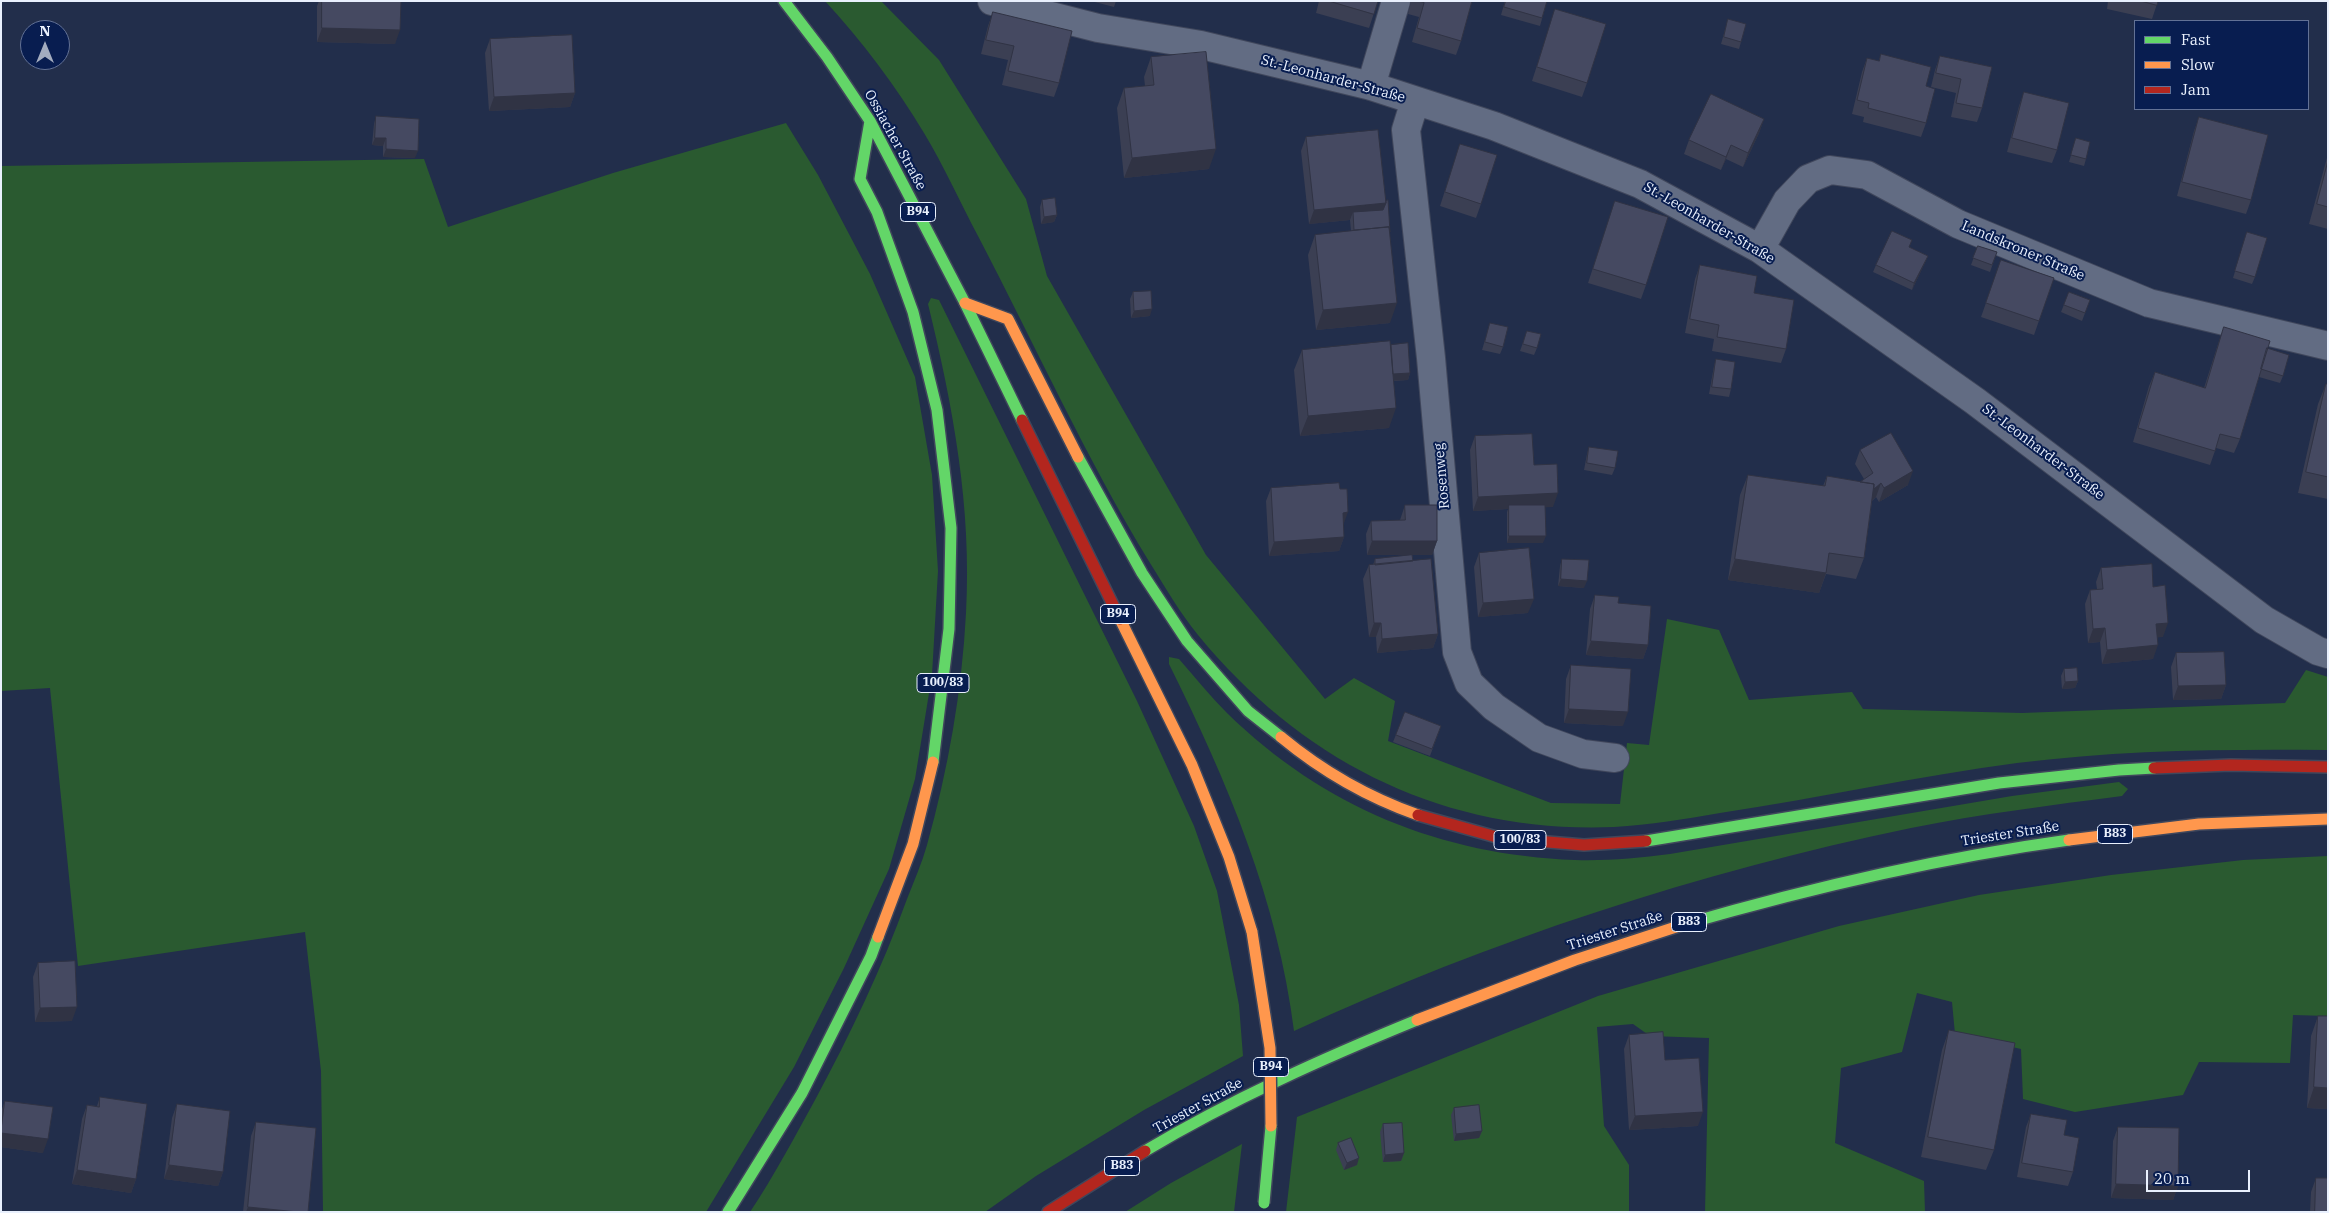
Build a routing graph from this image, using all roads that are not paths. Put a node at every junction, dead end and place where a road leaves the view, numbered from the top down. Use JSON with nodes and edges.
{"nodes":[{"id":1,"x":784,"y":1,"type":"edge"},
{"id":2,"x":992,"y":1,"type":"edge"},
{"id":3,"x":1396,"y":1,"type":"edge"},
{"id":4,"x":1371,"y":86,"type":"junction"},
{"id":5,"x":1415,"y":101,"type":"junction"},
{"id":6,"x":870,"y":121,"type":"junction"},
{"id":7,"x":1760,"y":249,"type":"junction"},
{"id":8,"x":965,"y":303,"type":"junction"},
{"id":9,"x":2328,"y":346,"type":"edge"},
{"id":10,"x":2328,"y":654,"type":"edge"},
{"id":11,"x":1616,"y":758,"type":"dead end"},
{"id":12,"x":2328,"y":767,"type":"edge"},
{"id":13,"x":2328,"y":819,"type":"edge"},
{"id":14,"x":1263,"y":1207,"type":"edge"},
{"id":15,"x":728,"y":1212,"type":"edge"},
{"id":16,"x":1048,"y":1212,"type":"edge"}],
"edges":[{"from":1,"to":6,"type":"main road","name":"Ossiacher Straße","number":"B94"},
{"from":2,"to":4,"type":"street","name":"St.-Leonharder-Straße"},
{"from":3,"to":4,"type":"street"},
{"from":4,"to":5,"type":"street","name":"St.-Leonharder-Straße"},
{"from":5,"to":7,"type":"street","name":"St.-Leonharder-Straße"},
{"from":5,"to":11,"type":"street","name":"Rosenweg"},
{"from":6,"to":8,"type":"main road","name":"Ossiacher Straße","number":"B94"},
{"from":6,"to":15,"type":"main road","number":"100/83"},
{"from":7,"to":9,"type":"street","name":"Landskroner Straße"},
{"from":7,"to":10,"type":"street","name":"St.-Leonharder-Straße"},
{"from":8,"to":12,"type":"main road","number":"100/83"},
{"from":8,"to":14,"type":"main road","number":"B94","bridge":true},
{"from":13,"to":16,"type":"main road","name":"Triester Straße","number":"B83"}]}
